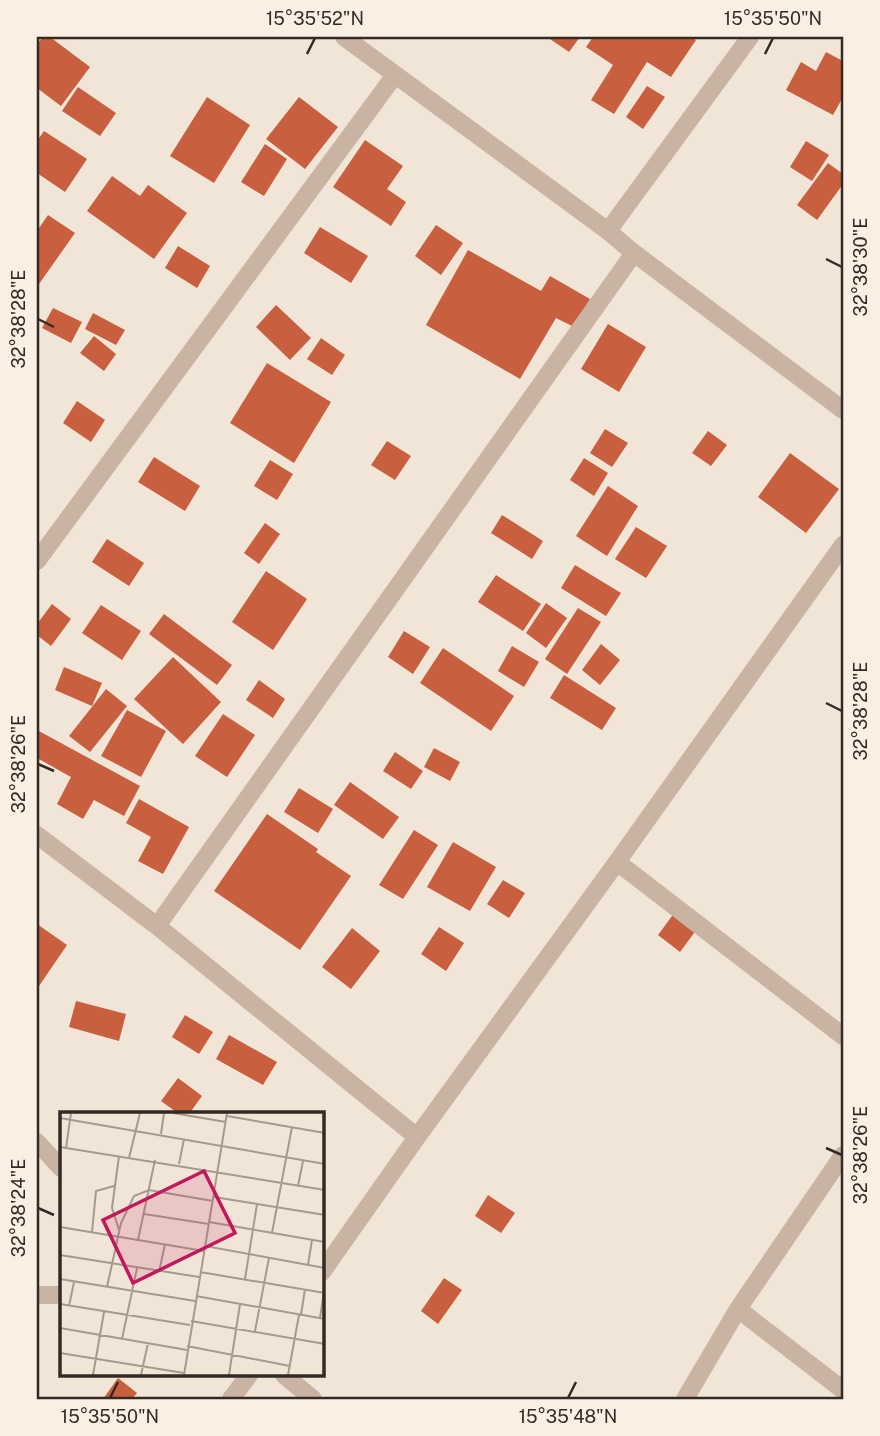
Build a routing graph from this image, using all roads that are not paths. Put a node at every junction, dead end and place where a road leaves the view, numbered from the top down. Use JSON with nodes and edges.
{"nodes":[{"id":1,"x":750,"y":37,"type":"edge"},
{"id":2,"x":350,"y":39,"type":"edge"},
{"id":3,"x":395,"y":75,"type":"junction"},
{"id":4,"x":608,"y":231,"type":"junction"},
{"id":5,"x":634,"y":253,"type":"junction"},
{"id":6,"x":843,"y":410,"type":"edge"},
{"id":7,"x":843,"y":545,"type":"edge"},
{"id":8,"x":37,"y":561,"type":"edge"},
{"id":9,"x":37,"y":835,"type":"edge"},
{"id":10,"x":617,"y":862,"type":"junction"},
{"id":11,"x":157,"y":926,"type":"junction"},
{"id":12,"x":843,"y":1036,"type":"edge"},
{"id":13,"x":417,"y":1137,"type":"junction"},
{"id":14,"x":37,"y":1142,"type":"edge"},
{"id":15,"x":843,"y":1155,"type":"edge"},
{"id":16,"x":60,"y":1167,"type":"edge"},
{"id":17,"x":324,"y":1269,"type":"edge"},
{"id":18,"x":37,"y":1295,"type":"edge"},
{"id":19,"x":60,"y":1295,"type":"edge"},
{"id":20,"x":738,"y":1309,"type":"junction"},
{"id":21,"x":248,"y":1376,"type":"edge"},
{"id":22,"x":285,"y":1376,"type":"edge"},
{"id":23,"x":843,"y":1390,"type":"edge"},
{"id":24,"x":231,"y":1399,"type":"edge"},
{"id":25,"x":313,"y":1399,"type":"edge"},
{"id":26,"x":685,"y":1399,"type":"edge"}],
"edges":[{"from":1,"to":4,"type":"street"},
{"from":2,"to":3,"type":"street"},
{"from":3,"to":4,"type":"street"},
{"from":3,"to":8,"type":"street"},
{"from":4,"to":5,"type":"street"},
{"from":5,"to":6,"type":"street"},
{"from":5,"to":11,"type":"street"},
{"from":7,"to":10,"type":"street"},
{"from":9,"to":11,"type":"street"},
{"from":10,"to":12,"type":"street"},
{"from":10,"to":13,"type":"street"},
{"from":11,"to":13,"type":"street"},
{"from":13,"to":17,"type":"street"},
{"from":14,"to":16,"type":"street"},
{"from":15,"to":20,"type":"street"},
{"from":18,"to":19,"type":"street"},
{"from":20,"to":23,"type":"street"},
{"from":20,"to":26,"type":"street"},
{"from":21,"to":24,"type":"street"},
{"from":22,"to":25,"type":"street"}]}
